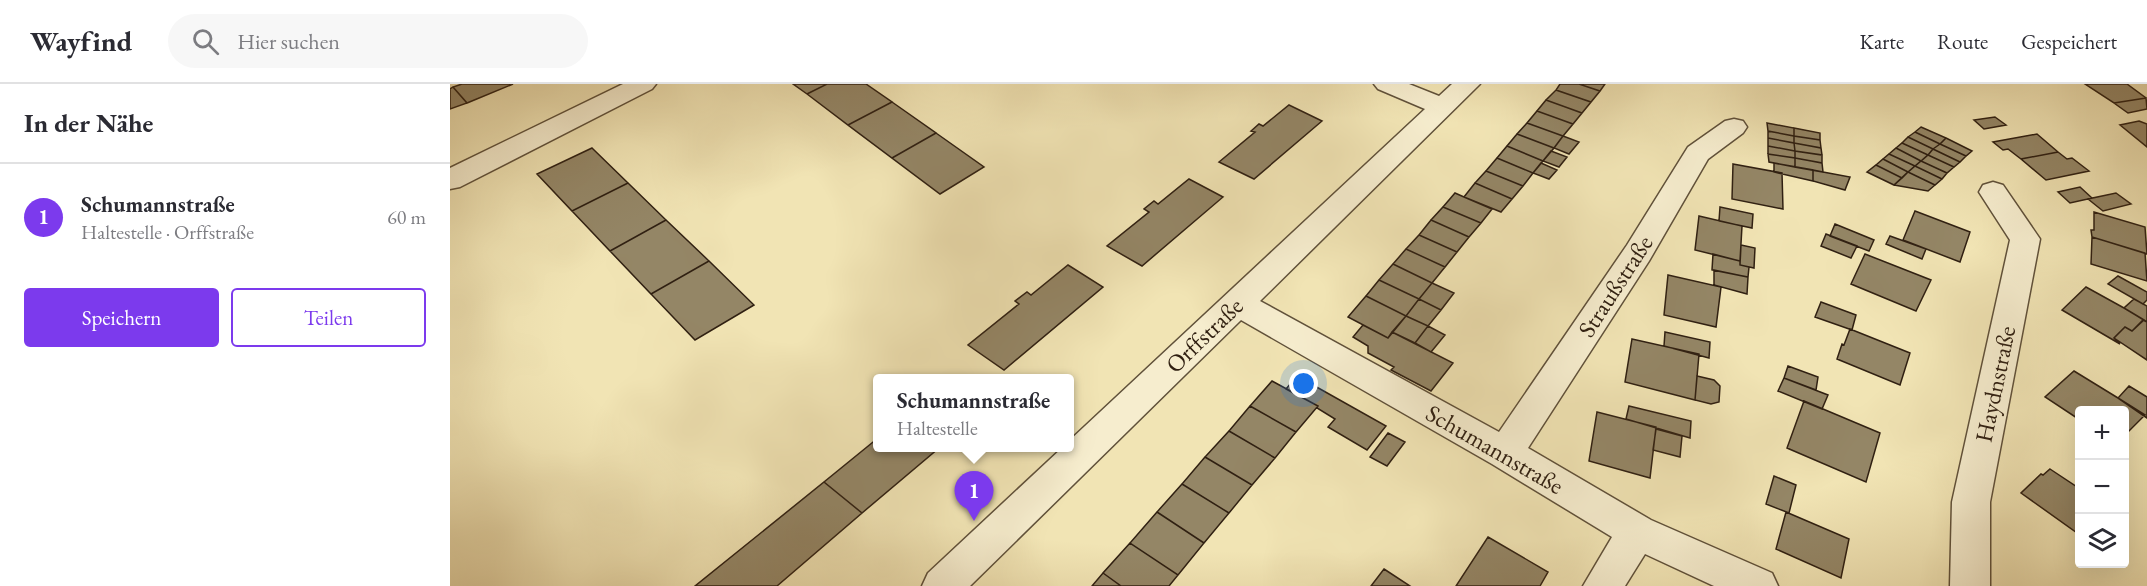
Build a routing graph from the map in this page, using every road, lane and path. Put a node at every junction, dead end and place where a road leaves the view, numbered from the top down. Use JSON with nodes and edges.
{"nodes":[{"id":1,"x":643,"y":84,"type":"edge"},
{"id":2,"x":1388,"y":84,"type":"edge"},
{"id":3,"x":1467,"y":84,"type":"edge"},
{"id":4,"x":1443,"y":107,"type":"junction"},
{"id":5,"x":1734,"y":127,"type":"dead end"},
{"id":6,"x":450,"y":180,"type":"edge"},
{"id":7,"x":1993,"y":192,"type":"dead end"},
{"id":8,"x":1237,"y":303,"type":"junction"},
{"id":9,"x":1505,"y":453,"type":"junction"},
{"id":10,"x":1637,"y":532,"type":"junction"},
{"id":11,"x":942,"y":586,"type":"edge"},
{"id":12,"x":1603,"y":586,"type":"edge"},
{"id":13,"x":1758,"y":586,"type":"edge"},
{"id":14,"x":1970,"y":586,"type":"edge"}],
"edges":[{"from":1,"to":6,"type":"street"},
{"from":2,"to":4,"type":"street"},
{"from":3,"to":4,"type":"street","name":"Orffstraße"},
{"from":4,"to":8,"type":"street","name":"Orffstraße"},
{"from":5,"to":9,"type":"street","name":"Straußstraße"},
{"from":7,"to":14,"type":"street","name":"Haydnstraße"},
{"from":8,"to":9,"type":"street","name":"Schumannstraße"},
{"from":8,"to":11,"type":"street","name":"Orffstraße"},
{"from":9,"to":10,"type":"street","name":"Schumannstraße"},
{"from":10,"to":12,"type":"street"},
{"from":10,"to":13,"type":"street","name":"Schumannstraße"}]}
